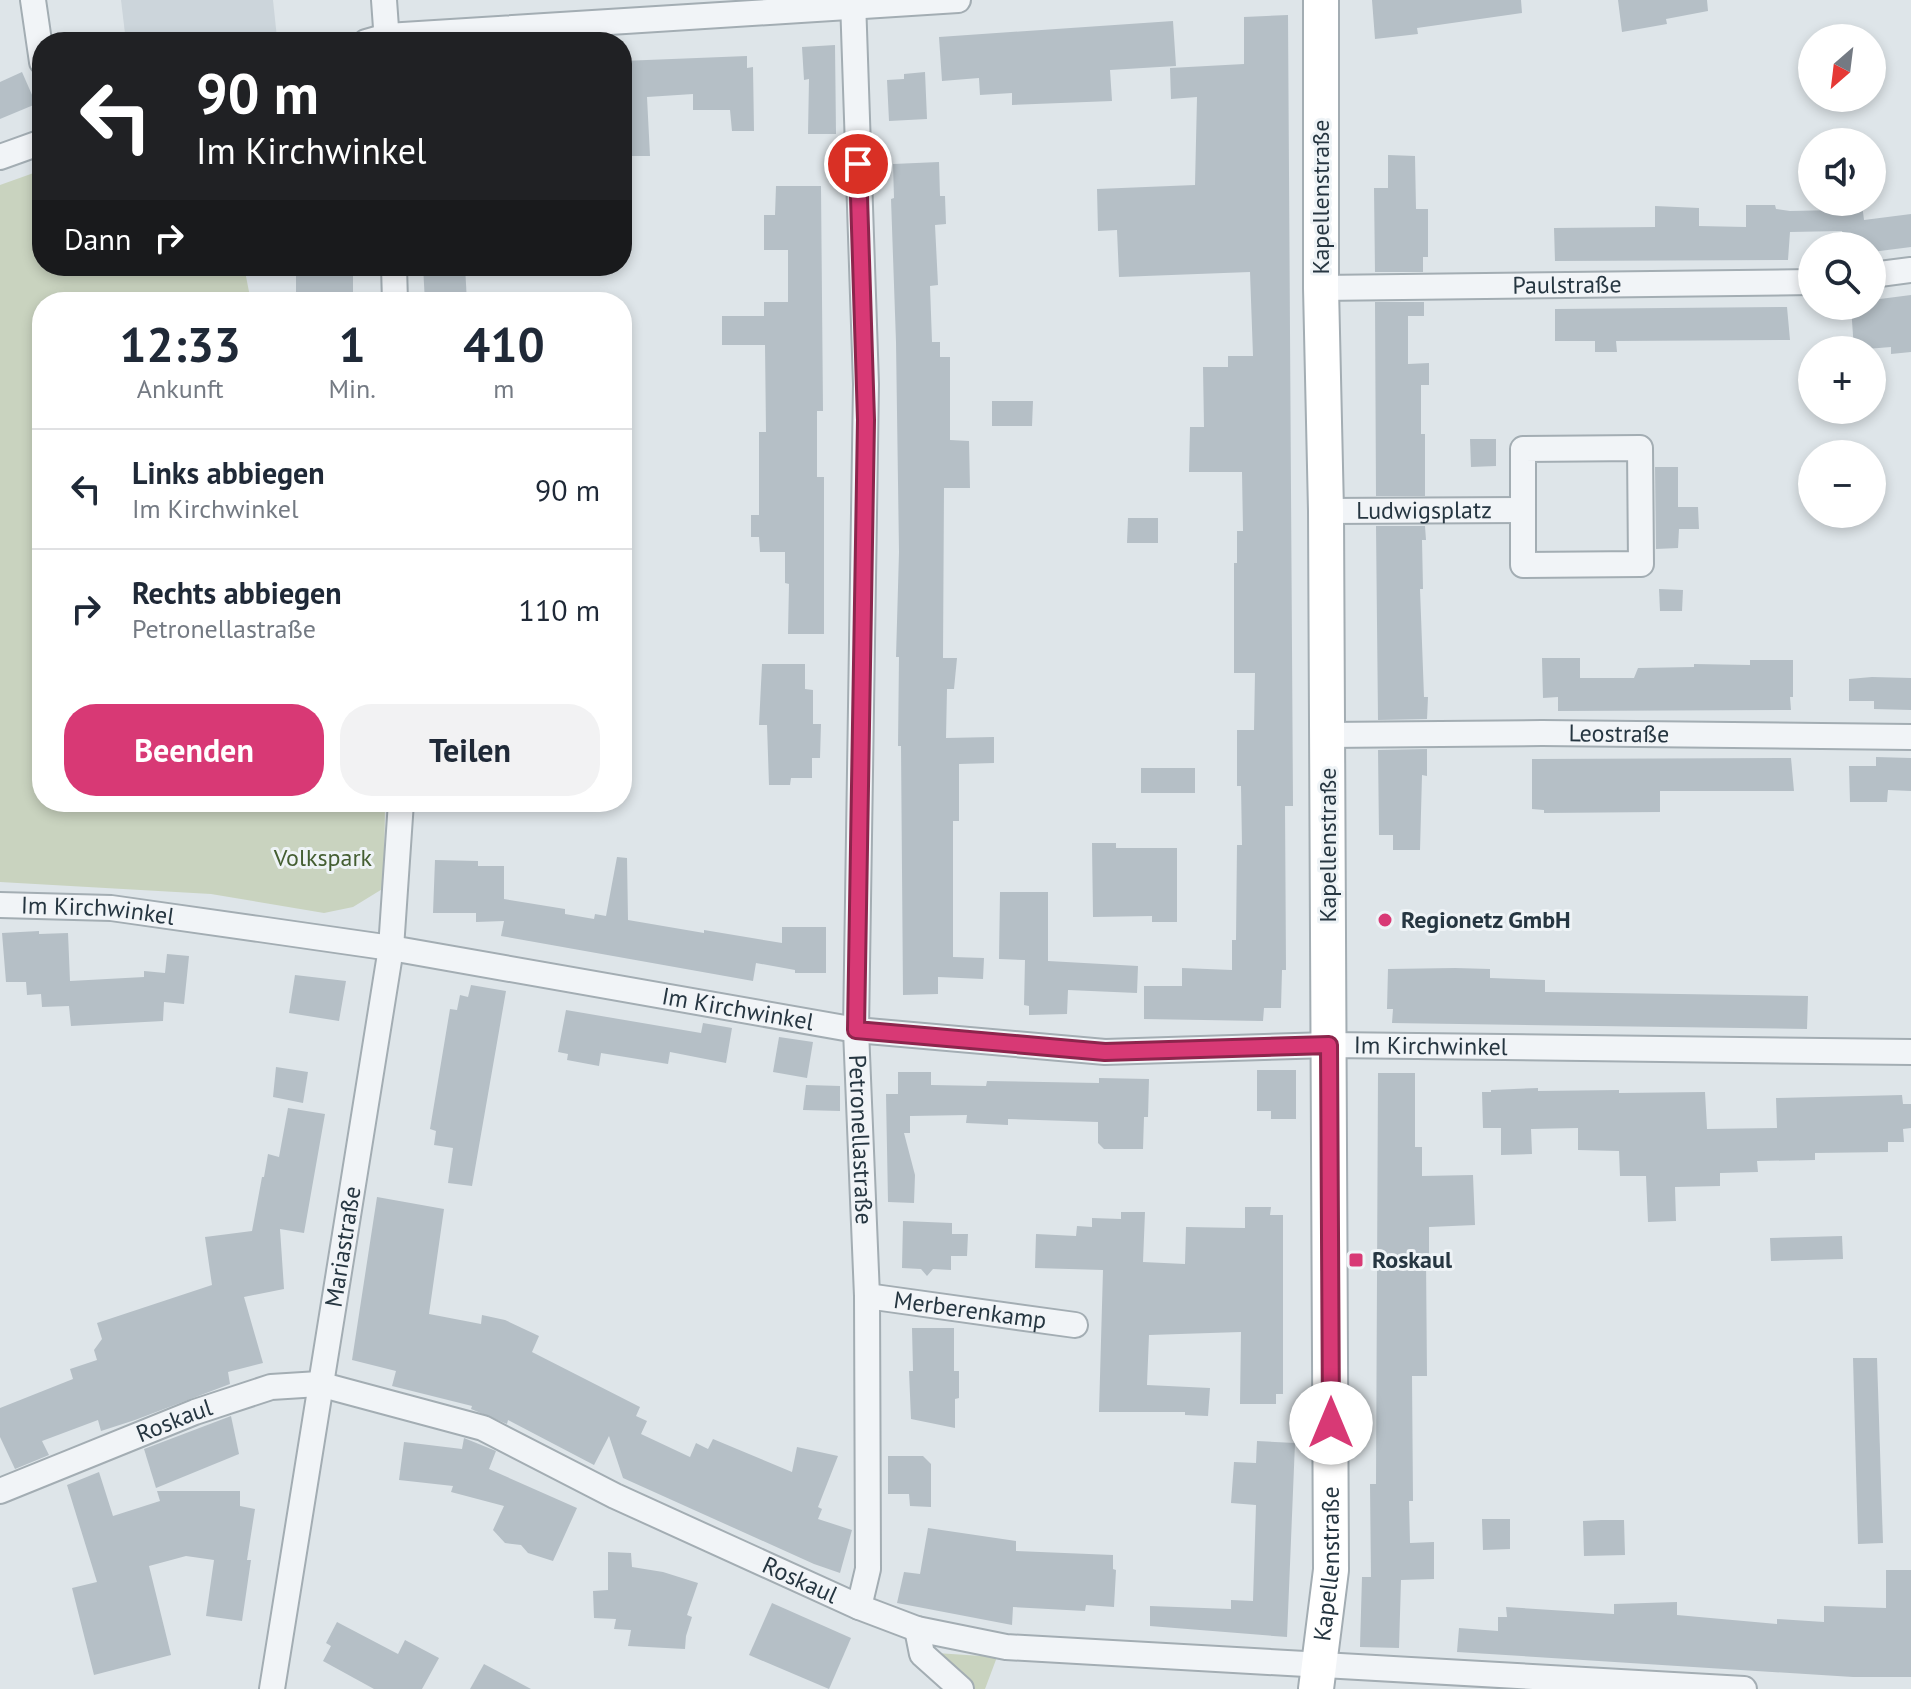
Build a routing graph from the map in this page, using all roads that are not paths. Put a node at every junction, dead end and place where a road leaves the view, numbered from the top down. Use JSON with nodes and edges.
{"nodes":[{"id":1,"x":33,"y":0,"type":"edge"},
{"id":2,"x":384,"y":0,"type":"edge"},
{"id":3,"x":958,"y":0,"type":"edge"},
{"id":4,"x":1321,"y":0,"type":"edge"},
{"id":5,"x":853,"y":4,"type":"edge"},
{"id":6,"x":38,"y":32,"type":"edge"},
{"id":7,"x":381,"y":32,"type":"edge"},
{"id":8,"x":485,"y":32,"type":"edge"},
{"id":9,"x":32,"y":146,"type":"edge"},
{"id":10,"x":0,"y":157,"type":"edge"},
{"id":11,"x":1911,"y":270,"type":"edge"},
{"id":12,"x":1886,"y":273,"type":"edge"},
{"id":13,"x":1798,"y":282,"type":"edge"},
{"id":14,"x":1321,"y":288,"type":"junction"},
{"id":15,"x":1523,"y":510,"type":"junction"},
{"id":16,"x":1326,"y":511,"type":"junction"},
{"id":17,"x":1327,"y":735,"type":"junction"},
{"id":18,"x":1911,"y":737,"type":"edge"},
{"id":19,"x":400,"y":812,"type":"edge"},
{"id":20,"x":0,"y":905,"type":"edge"},
{"id":21,"x":391,"y":948,"type":"junction"},
{"id":22,"x":856,"y":1030,"type":"junction"},
{"id":23,"x":1329,"y":1045,"type":"junction"},
{"id":24,"x":1911,"y":1052,"type":"edge"},
{"id":25,"x":867,"y":1296,"type":"junction"},
{"id":26,"x":1075,"y":1325,"type":"dead end"},
{"id":27,"x":319,"y":1384,"type":"junction"},
{"id":28,"x":0,"y":1491,"type":"edge"},
{"id":29,"x":859,"y":1607,"type":"junction"},
{"id":30,"x":917,"y":1629,"type":"junction"},
{"id":31,"x":1319,"y":1676,"type":"edge"},
{"id":32,"x":272,"y":1689,"type":"edge"},
{"id":33,"x":961,"y":1689,"type":"edge"},
{"id":34,"x":1744,"y":1689,"type":"edge"}],
"edges":[{"from":1,"to":6,"type":"street"},
{"from":2,"to":7,"type":"street"},
{"from":3,"to":5,"type":"street"},
{"from":4,"to":14,"type":"street","name":"Kapellenstraße"},
{"from":5,"to":8,"type":"street"},
{"from":5,"to":22,"type":"street","name":"Petronellastraße"},
{"from":9,"to":10,"type":"street"},
{"from":11,"to":12,"type":"street"},
{"from":13,"to":14,"type":"street","name":"Paulstraße"},
{"from":14,"to":16,"type":"street","name":"Kapellenstraße"},
{"from":15,"to":15,"type":"street","name":"Ludwigsplatz"},
{"from":15,"to":16,"type":"street","name":"Ludwigsplatz"},
{"from":16,"to":17,"type":"street","name":"Kapellenstraße"},
{"from":17,"to":18,"type":"street","name":"Leostraße"},
{"from":17,"to":23,"type":"street","name":"Kapellenstraße"},
{"from":19,"to":21,"type":"street","name":"Mariastraße"},
{"from":20,"to":21,"type":"street","name":"Im Kirchwinkel"},
{"from":21,"to":22,"type":"street","name":"Im Kirchwinkel"},
{"from":21,"to":27,"type":"street","name":"Mariastraße"},
{"from":22,"to":23,"type":"street","name":"Im Kirchwinkel"},
{"from":22,"to":25,"type":"street","name":"Petronellastraße"},
{"from":23,"to":24,"type":"street","name":"Im Kirchwinkel"},
{"from":23,"to":31,"type":"street","name":"Kapellenstraße"},
{"from":25,"to":26,"type":"street","name":"Merberenkamp"},
{"from":25,"to":29,"type":"street","name":"Petronellastraße"},
{"from":27,"to":28,"type":"street","name":"Roskaul"},
{"from":27,"to":29,"type":"street","name":"Roskaul"},
{"from":27,"to":32,"type":"street","name":"Mariastraße"},
{"from":29,"to":30,"type":"street","name":"Roskaul"},
{"from":30,"to":31,"type":"street","name":"Roskaul"},
{"from":30,"to":33,"type":"street"},
{"from":31,"to":34,"type":"street","name":"Roskaul"}]}
